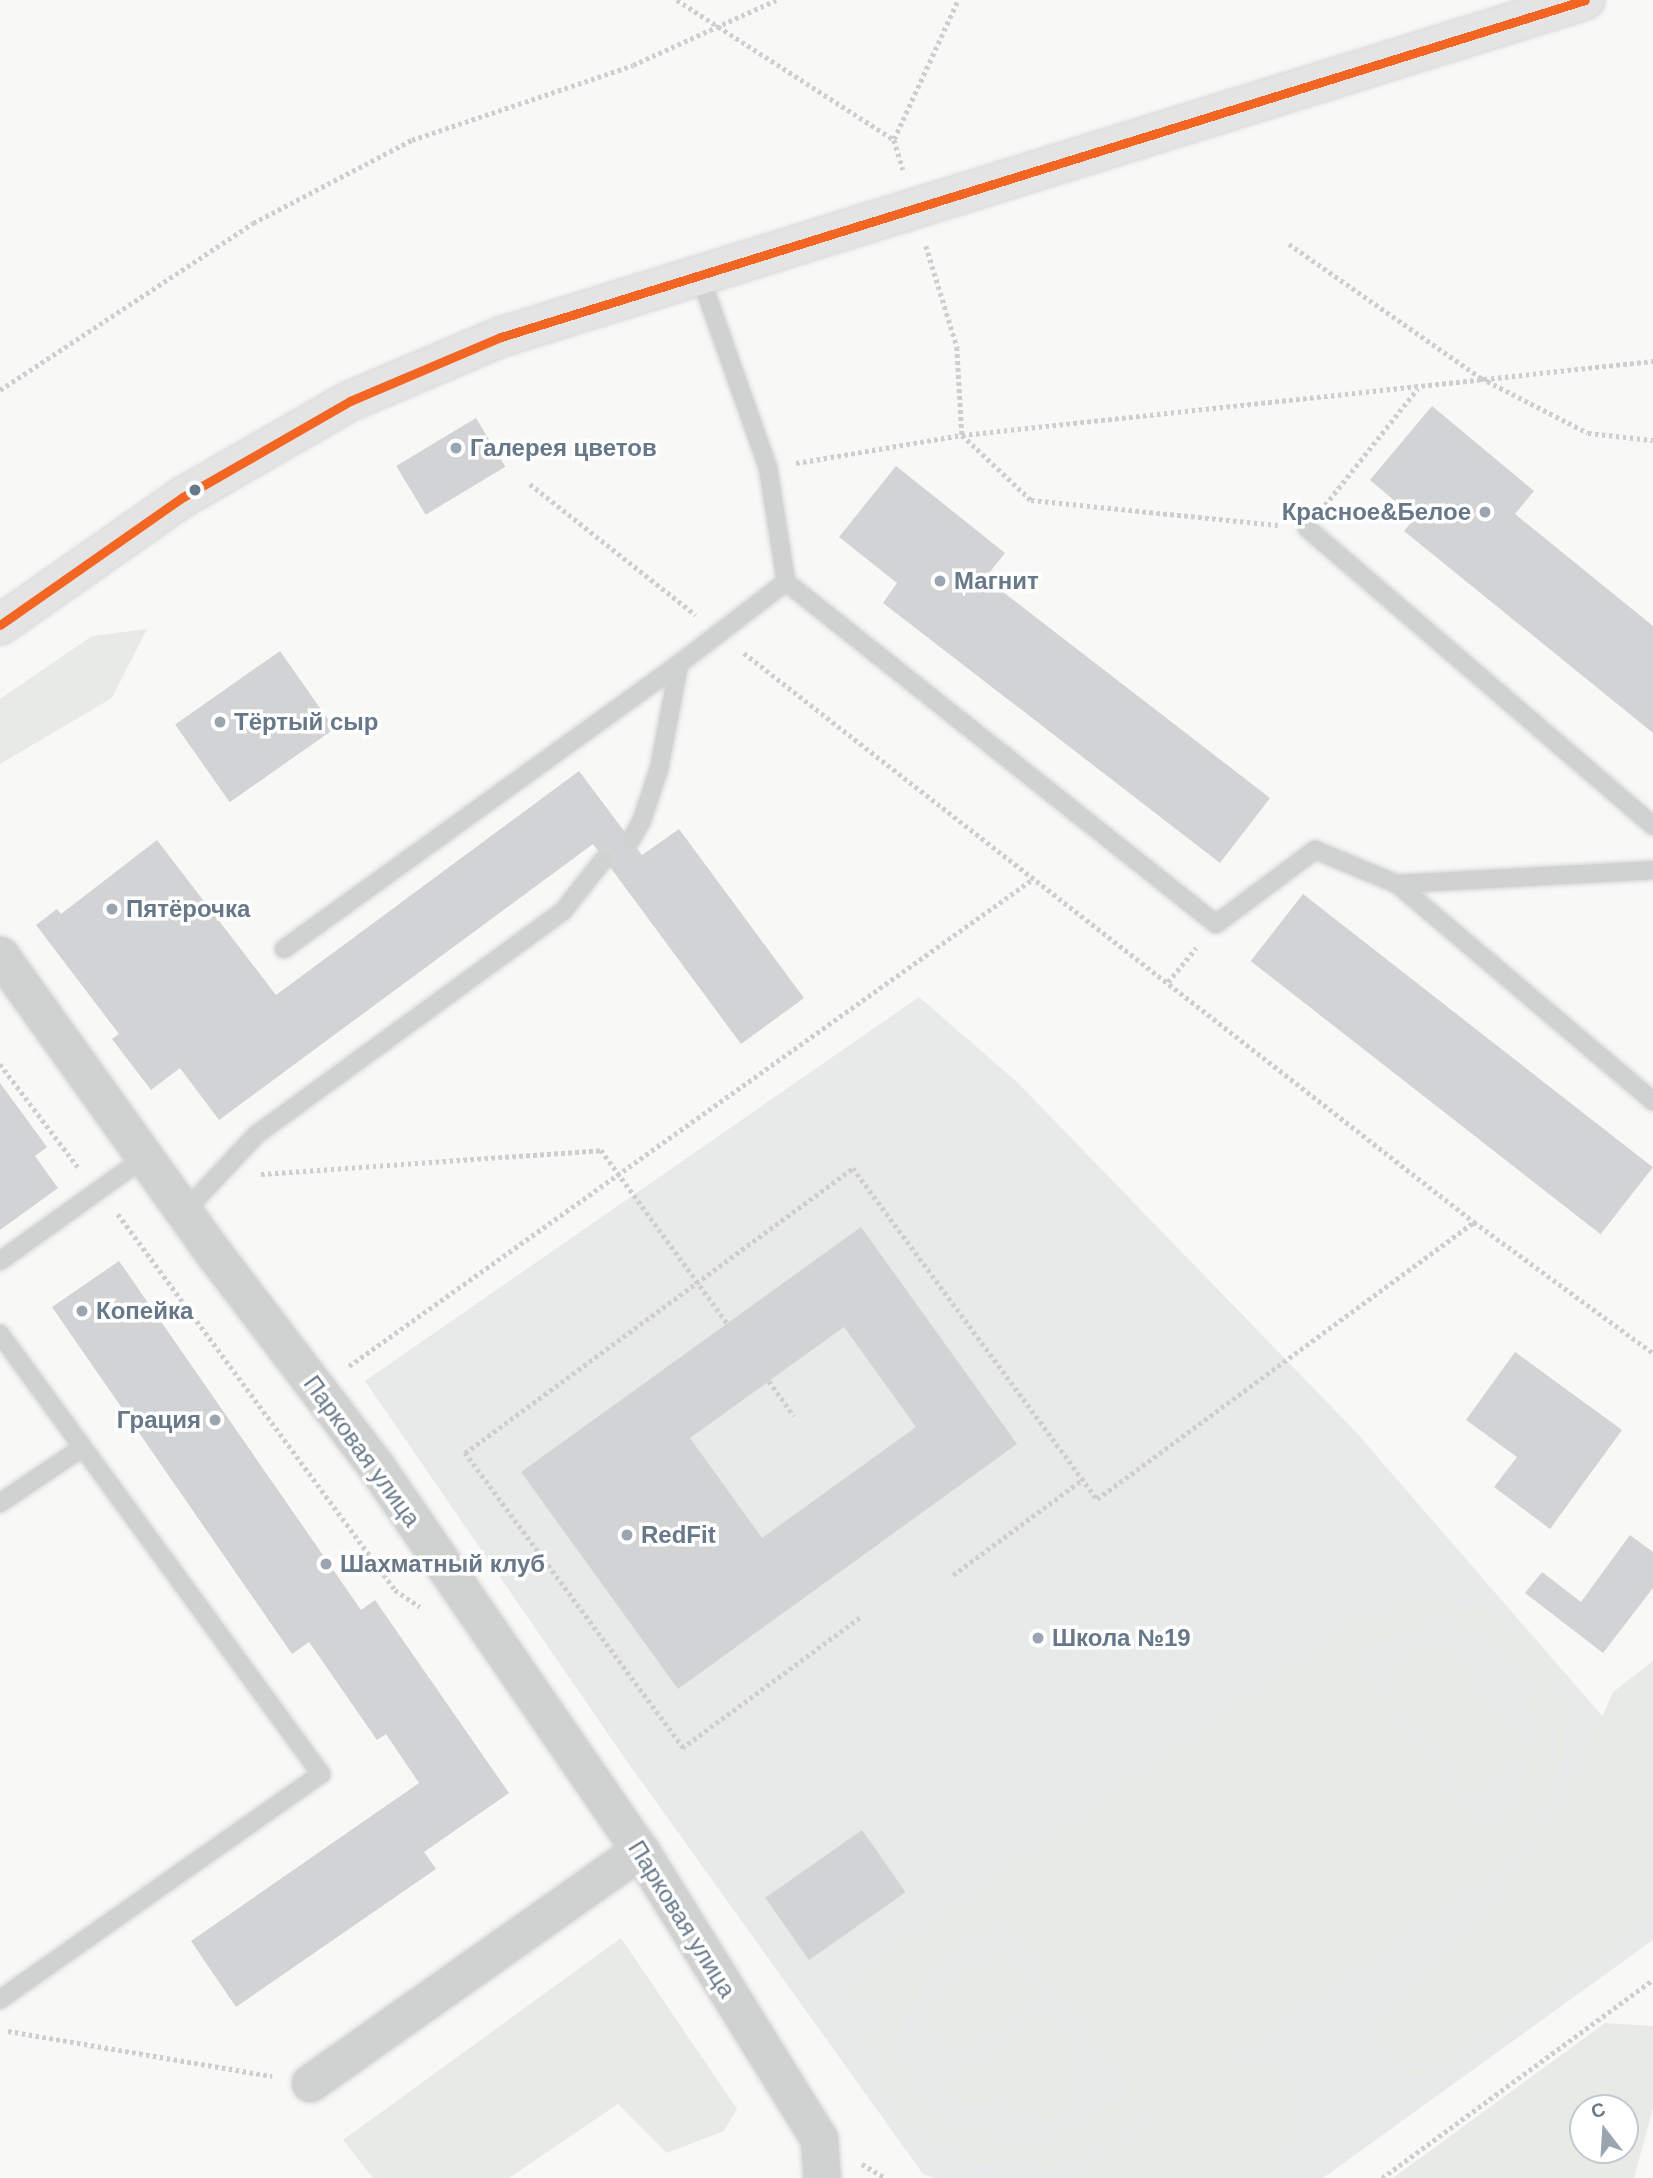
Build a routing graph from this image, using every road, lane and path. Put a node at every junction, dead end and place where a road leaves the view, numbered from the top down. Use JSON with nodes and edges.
{"nodes":[{"id":1,"x":677,"y":0,"type":"edge"},
{"id":2,"x":776,"y":0,"type":"edge"},
{"id":3,"x":958,"y":0,"type":"edge"},
{"id":4,"x":1585,"y":0,"type":"edge"},
{"id":5,"x":715,"y":28,"type":"junction"},
{"id":6,"x":915,"y":209,"type":"junction"},
{"id":7,"x":1289,"y":244,"type":"dead end"},
{"id":8,"x":699,"y":273,"type":"junction"},
{"id":9,"x":1653,"y":361,"type":"edge"},
{"id":10,"x":1481,"y":377,"type":"junction"},
{"id":11,"x":1418,"y":388,"type":"junction"},
{"id":12,"x":0,"y":390,"type":"edge"},
{"id":13,"x":962,"y":435,"type":"junction"},
{"id":14,"x":1653,"y":440,"type":"edge"},
{"id":15,"x":768,"y":468,"type":"junction"},
{"id":16,"x":530,"y":484,"type":"dead end"},
{"id":17,"x":1307,"y":528,"type":"junction"},
{"id":18,"x":786,"y":582,"type":"junction"},
{"id":19,"x":0,"y":625,"type":"edge"},
{"id":20,"x":719,"y":633,"type":"junction"},
{"id":21,"x":679,"y":663,"type":"junction"},
{"id":22,"x":1653,"y":826,"type":"edge"},
{"id":23,"x":631,"y":840,"type":"dead end"},
{"id":24,"x":604,"y":859,"type":"dead end"},
{"id":25,"x":1653,"y":870,"type":"edge"},
{"id":26,"x":1032,"y":879,"type":"junction"},
{"id":27,"x":1396,"y":884,"type":"junction"},
{"id":28,"x":1216,"y":924,"type":"junction"},
{"id":29,"x":284,"y":948,"type":"dead end"},
{"id":30,"x":0,"y":955,"type":"edge"},
{"id":31,"x":1168,"y":982,"type":"junction"},
{"id":32,"x":0,"y":1064,"type":"edge"},
{"id":33,"x":1653,"y":1101,"type":"edge"},
{"id":34,"x":144,"y":1158,"type":"junction"},
{"id":35,"x":620,"y":1175,"type":"junction"},
{"id":36,"x":217,"y":1177,"type":"junction"},
{"id":37,"x":98,"y":1190,"type":"junction"},
{"id":38,"x":184,"y":1212,"type":"junction"},
{"id":39,"x":1474,"y":1222,"type":"junction"},
{"id":40,"x":0,"y":1261,"type":"edge"},
{"id":41,"x":697,"y":1282,"type":"junction"},
{"id":42,"x":727,"y":1324,"type":"dead end"},
{"id":43,"x":0,"y":1334,"type":"edge"},
{"id":44,"x":1653,"y":1353,"type":"edge"},
{"id":45,"x":769,"y":1381,"type":"dead end"},
{"id":46,"x":317,"y":1389,"type":"junction"},
{"id":47,"x":794,"y":1416,"type":"dead end"},
{"id":48,"x":82,"y":1448,"type":"junction"},
{"id":49,"x":1083,"y":1479,"type":"junction"},
{"id":50,"x":0,"y":1503,"type":"edge"},
{"id":51,"x":953,"y":1575,"type":"dead end"},
{"id":52,"x":422,"y":1610,"type":"dead end"},
{"id":53,"x":860,"y":1618,"type":"dead end"},
{"id":54,"x":640,"y":1850,"type":"junction"},
{"id":55,"x":1653,"y":1980,"type":"edge"},
{"id":56,"x":0,"y":2000,"type":"edge"},
{"id":57,"x":0,"y":2030,"type":"edge"},
{"id":58,"x":310,"y":2083,"type":"joint"},
{"id":59,"x":822,"y":2178,"type":"edge"},
{"id":60,"x":1382,"y":2178,"type":"edge"}],
"edges":[{"from":1,"to":5,"type":"path"},
{"from":2,"to":5,"type":"path"},
{"from":3,"to":5,"type":"path"},
{"from":4,"to":6,"type":"main road"},
{"from":5,"to":12,"type":"path"},
{"from":6,"to":8,"type":"main road"},
{"from":6,"to":13,"type":"path"},
{"from":7,"to":10,"type":"path"},
{"from":8,"to":15,"type":"lane"},
{"from":8,"to":19,"type":"main road"},
{"from":9,"to":10,"type":"path"},
{"from":10,"to":11,"type":"path"},
{"from":10,"to":14,"type":"path"},
{"from":11,"to":13,"type":"path"},
{"from":11,"to":17,"type":"path"},
{"from":13,"to":15,"type":"path"},
{"from":13,"to":17,"type":"path"},
{"from":15,"to":18,"type":"lane"},
{"from":16,"to":20,"type":"path"},
{"from":17,"to":22,"type":"lane"},
{"from":18,"to":20,"type":"lane"},
{"from":18,"to":28,"type":"lane"},
{"from":20,"to":21,"type":"lane"},
{"from":20,"to":26,"type":"path"},
{"from":21,"to":23,"type":"lane"},
{"from":21,"to":29,"type":"lane"},
{"from":24,"to":36,"type":"lane"},
{"from":25,"to":27,"type":"lane"},
{"from":26,"to":31,"type":"path"},
{"from":26,"to":35,"type":"path"},
{"from":27,"to":28,"type":"lane"},
{"from":27,"to":33,"type":"lane"},
{"from":28,"to":31,"type":"path"},
{"from":30,"to":34,"type":"street","name":"Парковая улица"},
{"from":31,"to":39,"type":"path"},
{"from":32,"to":37,"type":"path"},
{"from":34,"to":37,"type":"lane"},
{"from":34,"to":38,"type":"street","name":"Парковая улица"},
{"from":35,"to":36,"type":"path"},
{"from":35,"to":41,"type":"path"},
{"from":35,"to":46,"type":"path"},
{"from":36,"to":38,"type":"lane"},
{"from":37,"to":40,"type":"lane"},
{"from":37,"to":52,"type":"path"},
{"from":38,"to":46,"type":"street","name":"Парковая улица"},
{"from":39,"to":44,"type":"path"},
{"from":39,"to":49,"type":"path"},
{"from":41,"to":42,"type":"path"},
{"from":41,"to":49,"type":"path"},
{"from":41,"to":53,"type":"path"},
{"from":43,"to":48,"type":"lane"},
{"from":45,"to":47,"type":"path"},
{"from":46,"to":54,"type":"street","name":"Парковая улица"},
{"from":48,"to":50,"type":"lane"},
{"from":48,"to":56,"type":"lane"},
{"from":49,"to":51,"type":"path"},
{"from":54,"to":58,"type":"street"},
{"from":54,"to":59,"type":"street","name":"Парковая улица"},
{"from":55,"to":60,"type":"path"},
{"from":57,"to":58,"type":"path"}]}
